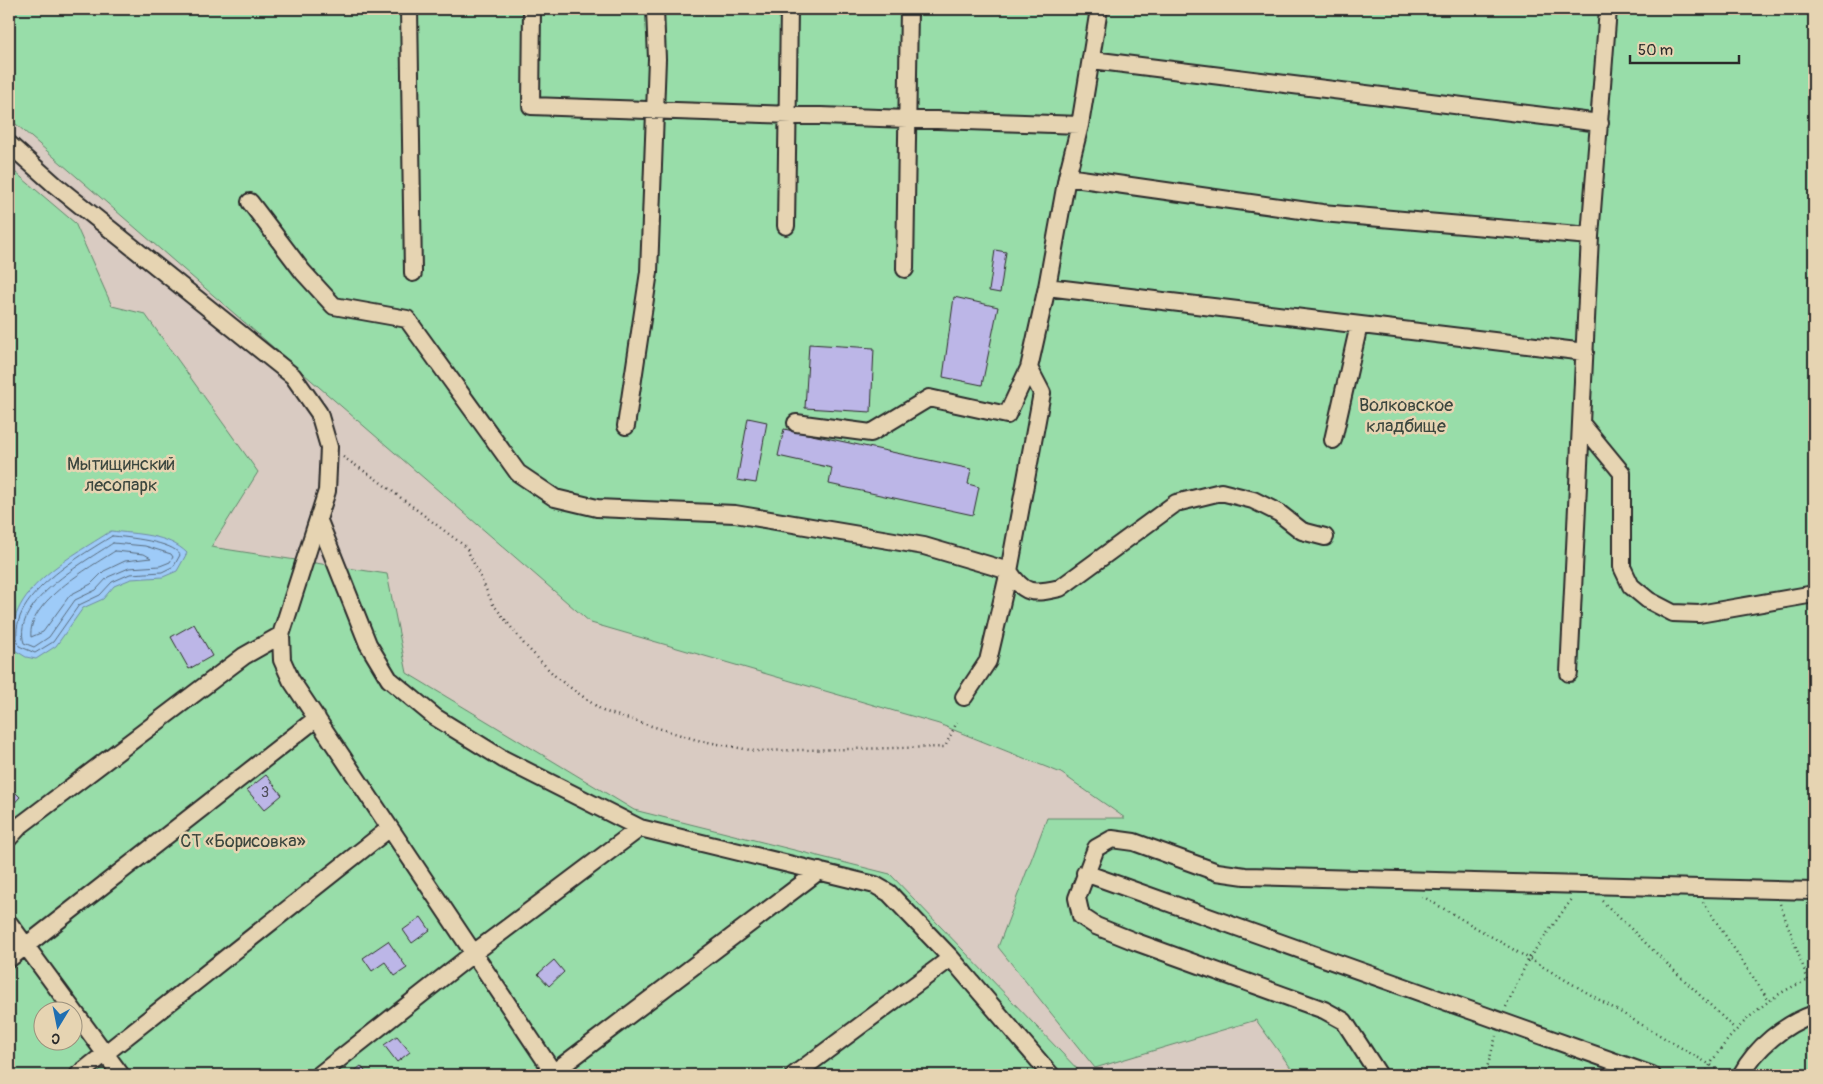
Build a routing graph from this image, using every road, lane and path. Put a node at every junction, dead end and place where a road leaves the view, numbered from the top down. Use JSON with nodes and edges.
{"nodes":[{"id":1,"x":409,"y":9,"type":"edge"},
{"id":2,"x":532,"y":9,"type":"edge"},
{"id":3,"x":655,"y":9,"type":"edge"},
{"id":4,"x":789,"y":9,"type":"edge"},
{"id":5,"x":909,"y":9,"type":"edge"},
{"id":6,"x":1099,"y":9,"type":"edge"},
{"id":7,"x":1608,"y":9,"type":"edge"},
{"id":8,"x":1092,"y":60,"type":"junction"},
{"id":9,"x":655,"y":109,"type":"junction"},
{"id":10,"x":789,"y":114,"type":"junction"},
{"id":11,"x":909,"y":118,"type":"junction"},
{"id":12,"x":1600,"y":123,"type":"junction"},
{"id":13,"x":1080,"y":125,"type":"junction"},
{"id":14,"x":9,"y":144,"type":"edge"},
{"id":15,"x":1067,"y":177,"type":"junction"},
{"id":16,"x":250,"y":202,"type":"dead end"},
{"id":17,"x":786,"y":226,"type":"dead end"},
{"id":18,"x":1590,"y":236,"type":"junction"},
{"id":19,"x":905,"y":269,"type":"dead end"},
{"id":20,"x":413,"y":273,"type":"dead end"},
{"id":21,"x":1047,"y":287,"type":"junction"},
{"id":22,"x":1359,"y":325,"type":"junction"},
{"id":23,"x":1585,"y":352,"type":"junction"},
{"id":24,"x":1028,"y":368,"type":"junction"},
{"id":25,"x":796,"y":422,"type":"dead end"},
{"id":26,"x":1581,"y":423,"type":"junction"},
{"id":27,"x":626,"y":426,"type":"dead end"},
{"id":28,"x":1333,"y":440,"type":"dead end"},
{"id":29,"x":329,"y":447,"type":"junction"},
{"id":30,"x":319,"y":521,"type":"junction"},
{"id":31,"x":1325,"y":537,"type":"dead end"},
{"id":32,"x":1009,"y":571,"type":"junction"},
{"id":33,"x":1814,"y":594,"type":"edge"},
{"id":34,"x":281,"y":635,"type":"junction"},
{"id":35,"x":1569,"y":673,"type":"dead end"},
{"id":36,"x":964,"y":697,"type":"dead end"},
{"id":37,"x":317,"y":718,"type":"junction"},
{"id":38,"x":957,"y":722,"type":"dead end"},
{"id":39,"x":390,"y":828,"type":"junction"},
{"id":40,"x":640,"y":828,"type":"junction"},
{"id":41,"x":9,"y":838,"type":"edge"},
{"id":42,"x":819,"y":871,"type":"junction"},
{"id":43,"x":1085,"y":873,"type":"junction"},
{"id":44,"x":1585,"y":885,"type":"junction"},
{"id":45,"x":1693,"y":888,"type":"junction"},
{"id":46,"x":1774,"y":890,"type":"junction"},
{"id":47,"x":1814,"y":891,"type":"edge"},
{"id":48,"x":1418,"y":894,"type":"dead end"},
{"id":49,"x":9,"y":923,"type":"edge"},
{"id":50,"x":25,"y":946,"type":"junction"},
{"id":51,"x":475,"y":952,"type":"junction"},
{"id":52,"x":951,"y":958,"type":"junction"},
{"id":53,"x":1529,"y":958,"type":"junction"},
{"id":54,"x":9,"y":959,"type":"edge"},
{"id":55,"x":1814,"y":979,"type":"edge"},
{"id":56,"x":1808,"y":980,"type":"junction"},
{"id":57,"x":1769,"y":1001,"type":"junction"},
{"id":58,"x":1814,"y":1014,"type":"edge"},
{"id":59,"x":1501,"y":1021,"type":"junction"},
{"id":60,"x":1735,"y":1029,"type":"junction"},
{"id":61,"x":105,"y":1054,"type":"junction"},
{"id":62,"x":1710,"y":1065,"type":"junction"},
{"id":63,"x":553,"y":1074,"type":"edge"},
{"id":64,"x":1048,"y":1074,"type":"edge"},
{"id":65,"x":78,"y":1075,"type":"edge"},
{"id":66,"x":121,"y":1075,"type":"edge"},
{"id":67,"x":319,"y":1075,"type":"edge"},
{"id":68,"x":794,"y":1075,"type":"edge"},
{"id":69,"x":1379,"y":1075,"type":"edge"},
{"id":70,"x":1485,"y":1075,"type":"edge"},
{"id":71,"x":1652,"y":1075,"type":"edge"},
{"id":72,"x":1705,"y":1075,"type":"edge"},
{"id":73,"x":1727,"y":1075,"type":"edge"},
{"id":74,"x":1741,"y":1075,"type":"edge"}],
"edges":[{"from":1,"to":20,"type":"street"},
{"from":2,"to":9,"type":"street"},
{"from":3,"to":9,"type":"street"},
{"from":4,"to":10,"type":"street"},
{"from":5,"to":11,"type":"street"},
{"from":6,"to":8,"type":"street"},
{"from":7,"to":12,"type":"street"},
{"from":8,"to":12,"type":"street"},
{"from":8,"to":13,"type":"street"},
{"from":9,"to":10,"type":"street"},
{"from":9,"to":27,"type":"street"},
{"from":10,"to":11,"type":"street"},
{"from":10,"to":17,"type":"street"},
{"from":11,"to":13,"type":"street"},
{"from":11,"to":19,"type":"street"},
{"from":12,"to":18,"type":"street"},
{"from":13,"to":15,"type":"street"},
{"from":14,"to":29,"type":"street"},
{"from":15,"to":18,"type":"street"},
{"from":15,"to":21,"type":"street"},
{"from":16,"to":32,"type":"street"},
{"from":18,"to":23,"type":"street"},
{"from":21,"to":22,"type":"street"},
{"from":21,"to":24,"type":"street"},
{"from":22,"to":23,"type":"street"},
{"from":22,"to":28,"type":"street"},
{"from":23,"to":26,"type":"street"},
{"from":24,"to":25,"type":"street"},
{"from":24,"to":32,"type":"street"},
{"from":26,"to":33,"type":"street"},
{"from":26,"to":35,"type":"street"},
{"from":29,"to":30,"type":"street"},
{"from":29,"to":38,"type":"path"},
{"from":30,"to":34,"type":"street"},
{"from":30,"to":40,"type":"street"},
{"from":31,"to":32,"type":"street"},
{"from":32,"to":36,"type":"street"},
{"from":34,"to":37,"type":"street"},
{"from":34,"to":41,"type":"street"},
{"from":37,"to":39,"type":"street"},
{"from":37,"to":50,"type":"street"},
{"from":39,"to":51,"type":"street"},
{"from":39,"to":61,"type":"street"},
{"from":40,"to":42,"type":"street"},
{"from":40,"to":51,"type":"street"},
{"from":42,"to":52,"type":"street"},
{"from":42,"to":63,"type":"street"},
{"from":43,"to":44,"type":"street"},
{"from":43,"to":59,"type":"street"},
{"from":43,"to":69,"type":"street"},
{"from":44,"to":45,"type":"street"},
{"from":44,"to":53,"type":"path"},
{"from":44,"to":60,"type":"path"},
{"from":45,"to":46,"type":"street"},
{"from":45,"to":57,"type":"path"},
{"from":46,"to":47,"type":"street"},
{"from":46,"to":56,"type":"path"},
{"from":48,"to":53,"type":"path"},
{"from":49,"to":50,"type":"street"},
{"from":50,"to":54,"type":"street"},
{"from":50,"to":61,"type":"street"},
{"from":51,"to":63,"type":"street"},
{"from":51,"to":67,"type":"street"},
{"from":52,"to":64,"type":"street"},
{"from":52,"to":68,"type":"street"},
{"from":53,"to":59,"type":"path"},
{"from":53,"to":62,"type":"path"},
{"from":55,"to":56,"type":"path"},
{"from":56,"to":57,"type":"path"},
{"from":57,"to":60,"type":"path"},
{"from":58,"to":74,"type":"street"},
{"from":59,"to":70,"type":"path"},
{"from":59,"to":71,"type":"street"},
{"from":60,"to":62,"type":"path"},
{"from":61,"to":65,"type":"street"},
{"from":61,"to":66,"type":"street"},
{"from":62,"to":72,"type":"path"},
{"from":62,"to":73,"type":"path"}]}
